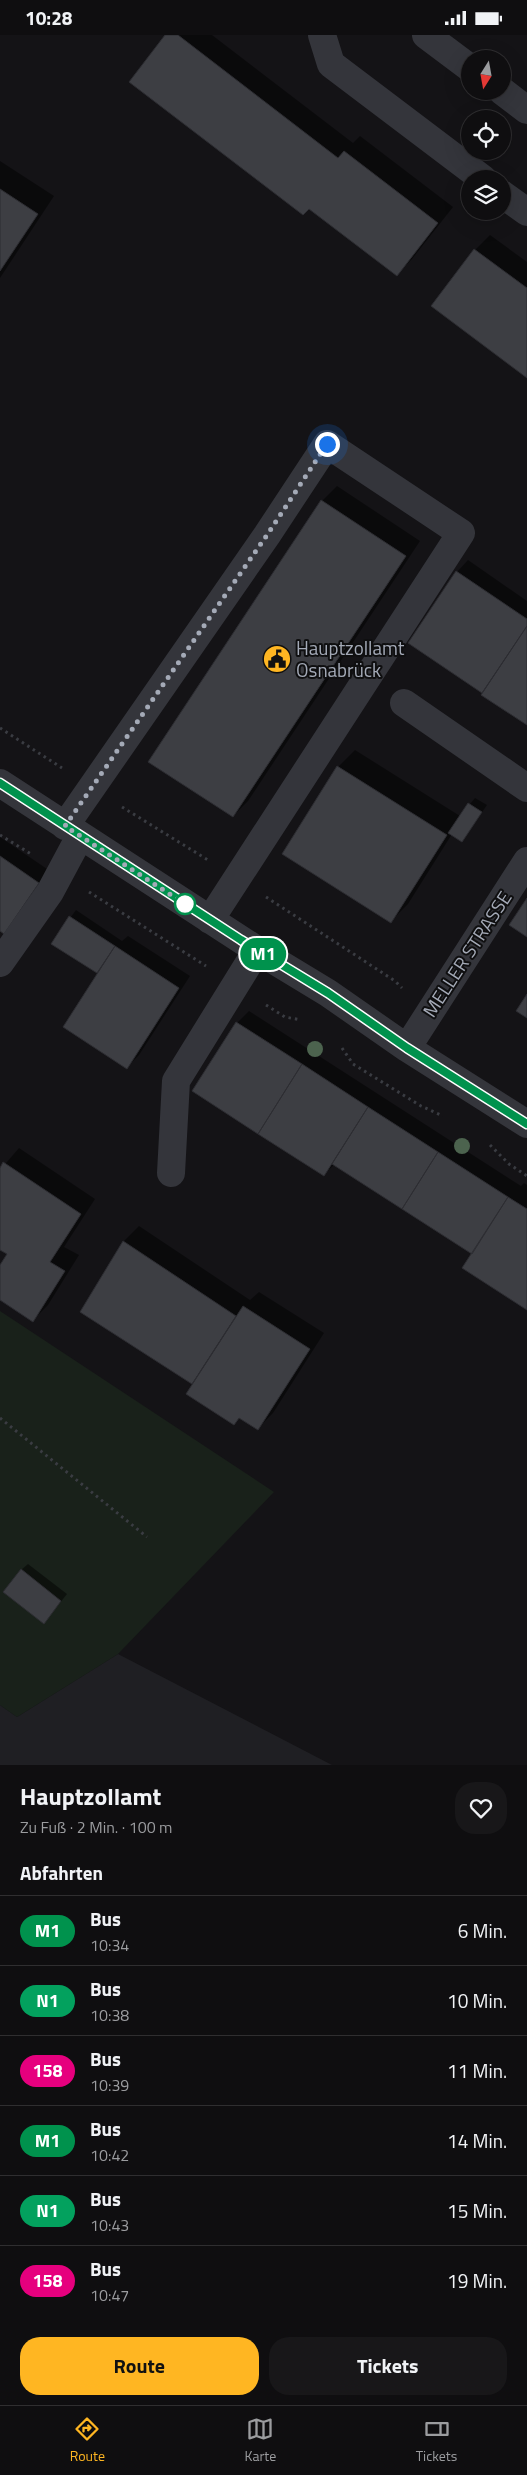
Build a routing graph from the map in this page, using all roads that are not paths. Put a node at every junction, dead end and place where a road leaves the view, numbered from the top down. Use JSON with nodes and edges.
{"nodes":[{"id":1,"x":322,"y":35,"type":"edge"},
{"id":2,"x":426,"y":35,"type":"edge"},
{"id":3,"x":461,"y":61,"type":"edge"},
{"id":4,"x":511,"y":98,"type":"edge"},
{"id":5,"x":527,"y":110,"type":"edge"},
{"id":6,"x":471,"y":170,"type":"edge"},
{"id":7,"x":511,"y":200,"type":"edge"},
{"id":8,"x":527,"y":212,"type":"edge"},
{"id":9,"x":404,"y":703,"type":"dead end"},
{"id":10,"x":0,"y":783,"type":"edge"},
{"id":11,"x":527,"y":788,"type":"edge"},
{"id":12,"x":73,"y":831,"type":"junction"},
{"id":13,"x":527,"y":861,"type":"edge"},
{"id":14,"x":210,"y":920,"type":"junction"},
{"id":15,"x":257,"y":950,"type":"junction"},
{"id":16,"x":0,"y":963,"type":"edge"},
{"id":17,"x":407,"y":1048,"type":"junction"},
{"id":18,"x":527,"y":1124,"type":"edge"},
{"id":19,"x":171,"y":1173,"type":"dead end"}],
"edges":[{"from":1,"to":6,"type":"street"},
{"from":2,"to":3,"type":"street"},
{"from":4,"to":5,"type":"street"},
{"from":7,"to":8,"type":"street"},
{"from":9,"to":11,"type":"street"},
{"from":10,"to":12,"type":"street"},
{"from":12,"to":14,"type":"street"},
{"from":12,"to":14,"type":"street"},
{"from":12,"to":16,"type":"street"},
{"from":13,"to":17,"type":"street","name":"MELLER STRASSE"},
{"from":14,"to":15,"type":"street"},
{"from":15,"to":17,"type":"street"},
{"from":15,"to":19,"type":"street"},
{"from":17,"to":18,"type":"street"}]}
